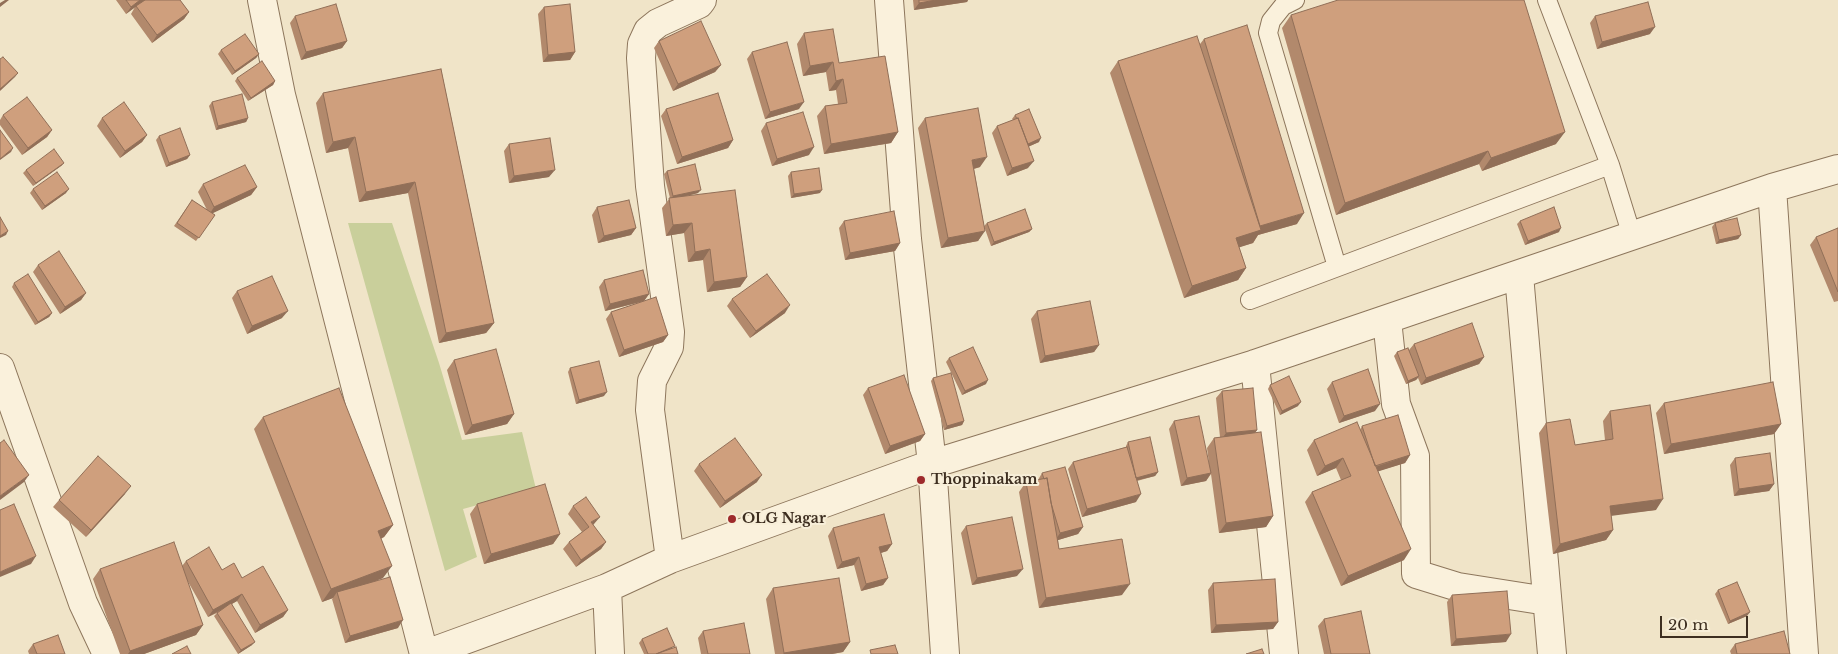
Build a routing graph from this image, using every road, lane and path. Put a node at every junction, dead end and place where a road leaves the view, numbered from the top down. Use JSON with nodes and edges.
{"nodes":[{"id":1,"x":262,"y":0,"type":"edge"},
{"id":2,"x":702,"y":0,"type":"edge"},
{"id":3,"x":889,"y":0,"type":"edge"},
{"id":4,"x":1295,"y":0,"type":"edge"},
{"id":5,"x":1547,"y":0,"type":"edge"},
{"id":6,"x":1610,"y":165,"type":"junction"},
{"id":7,"x":1838,"y":169,"type":"edge"},
{"id":8,"x":1772,"y":188,"type":"junction"},
{"id":9,"x":1632,"y":236,"type":"junction"},
{"id":10,"x":1337,"y":267,"type":"junction"},
{"id":11,"x":1519,"y":275,"type":"junction"},
{"id":12,"x":1250,"y":300,"type":"dead end"},
{"id":13,"x":1387,"y":320,"type":"junction"},
{"id":14,"x":1255,"y":364,"type":"junction"},
{"id":15,"x":0,"y":368,"type":"edge"},
{"id":16,"x":932,"y":464,"type":"junction"},
{"id":17,"x":670,"y":559,"type":"junction"},
{"id":18,"x":607,"y":588,"type":"junction"},
{"id":19,"x":1547,"y":601,"type":"junction"},
{"id":20,"x":107,"y":654,"type":"edge"},
{"id":21,"x":425,"y":654,"type":"edge"},
{"id":22,"x":610,"y":654,"type":"edge"},
{"id":23,"x":945,"y":654,"type":"edge"},
{"id":24,"x":1284,"y":654,"type":"edge"},
{"id":25,"x":1552,"y":654,"type":"edge"},
{"id":26,"x":1804,"y":654,"type":"edge"}],
"edges":[{"from":1,"to":21,"type":"street"},
{"from":2,"to":17,"type":"street"},
{"from":3,"to":16,"type":"street"},
{"from":4,"to":10,"type":"lane"},
{"from":5,"to":6,"type":"lane"},
{"from":6,"to":9,"type":"lane"},
{"from":6,"to":10,"type":"lane"},
{"from":7,"to":8,"type":"street"},
{"from":8,"to":9,"type":"street"},
{"from":8,"to":26,"type":"street"},
{"from":9,"to":11,"type":"street"},
{"from":10,"to":12,"type":"lane"},
{"from":11,"to":13,"type":"street"},
{"from":11,"to":19,"type":"street"},
{"from":13,"to":14,"type":"street"},
{"from":13,"to":19,"type":"street"},
{"from":14,"to":16,"type":"street"},
{"from":14,"to":24,"type":"street"},
{"from":15,"to":20,"type":"street"},
{"from":16,"to":17,"type":"street"},
{"from":16,"to":23,"type":"street"},
{"from":17,"to":18,"type":"street"},
{"from":18,"to":21,"type":"street"},
{"from":18,"to":22,"type":"street"},
{"from":19,"to":25,"type":"street"}]}
